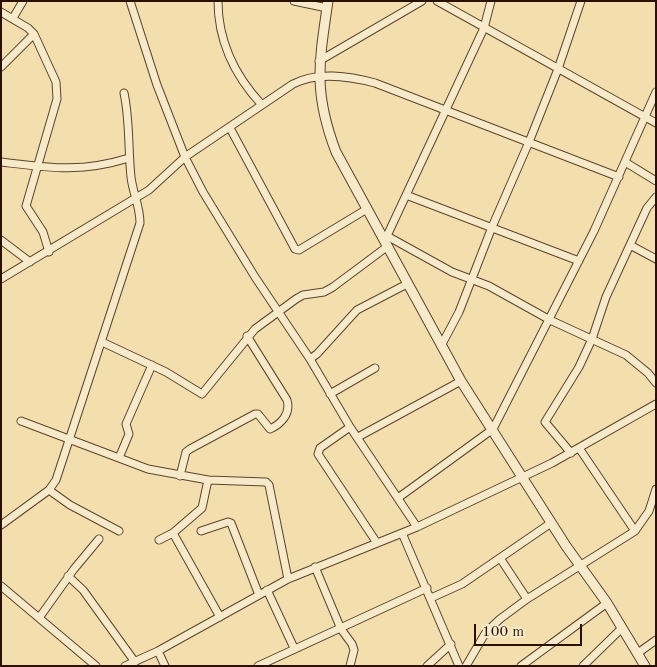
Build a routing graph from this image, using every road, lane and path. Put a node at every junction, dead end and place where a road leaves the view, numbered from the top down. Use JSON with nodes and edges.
{"nodes":[{"id":1,"x":23,"y":1,"type":"edge"},
{"id":2,"x":130,"y":1,"type":"edge"},
{"id":3,"x":218,"y":1,"type":"edge"},
{"id":4,"x":294,"y":1,"type":"edge"},
{"id":5,"x":422,"y":1,"type":"edge"},
{"id":6,"x":437,"y":1,"type":"edge"},
{"id":7,"x":491,"y":1,"type":"edge"},
{"id":8,"x":581,"y":1,"type":"edge"},
{"id":9,"x":328,"y":5,"type":"edge"},
{"id":10,"x":1,"y":12,"type":"edge"},
{"id":11,"x":13,"y":18,"type":"junction"},
{"id":12,"x":484,"y":28,"type":"junction"},
{"id":13,"x":34,"y":34,"type":"junction"},
{"id":14,"x":318,"y":61,"type":"junction"},
{"id":15,"x":1,"y":67,"type":"edge"},
{"id":16,"x":558,"y":69,"type":"junction"},
{"id":17,"x":319,"y":76,"type":"junction"},
{"id":18,"x":656,"y":92,"type":"edge"},
{"id":19,"x":124,"y":93,"type":"dead end"},
{"id":20,"x":262,"y":105,"type":"junction"},
{"id":21,"x":446,"y":108,"type":"junction"},
{"id":22,"x":644,"y":118,"type":"junction"},
{"id":23,"x":656,"y":123,"type":"edge"},
{"id":24,"x":230,"y":128,"type":"junction"},
{"id":25,"x":529,"y":142,"type":"junction"},
{"id":26,"x":185,"y":157,"type":"junction"},
{"id":27,"x":129,"y":158,"type":"junction"},
{"id":28,"x":1,"y":162,"type":"edge"},
{"id":29,"x":625,"y":162,"type":"junction"},
{"id":30,"x":39,"y":167,"type":"junction"},
{"id":31,"x":619,"y":177,"type":"junction"},
{"id":32,"x":656,"y":180,"type":"edge"},
{"id":33,"x":406,"y":195,"type":"junction"},
{"id":34,"x":135,"y":196,"type":"junction"},
{"id":35,"x":656,"y":197,"type":"edge"},
{"id":36,"x":368,"y":209,"type":"junction"},
{"id":37,"x":492,"y":227,"type":"junction"},
{"id":38,"x":1,"y":240,"type":"edge"},
{"id":39,"x":386,"y":241,"type":"junction"},
{"id":40,"x":630,"y":246,"type":"junction"},
{"id":41,"x":49,"y":252,"type":"junction"},
{"id":42,"x":656,"y":259,"type":"edge"},
{"id":43,"x":580,"y":261,"type":"junction"},
{"id":44,"x":30,"y":262,"type":"junction"},
{"id":45,"x":1,"y":279,"type":"edge"},
{"id":46,"x":472,"y":279,"type":"junction"},
{"id":47,"x":407,"y":284,"type":"junction"},
{"id":48,"x":279,"y":310,"type":"junction"},
{"id":49,"x":550,"y":320,"type":"junction"},
{"id":50,"x":247,"y":336,"type":"junction"},
{"id":51,"x":592,"y":339,"type":"junction"},
{"id":52,"x":102,"y":342,"type":"junction"},
{"id":53,"x":441,"y":346,"type":"junction"},
{"id":54,"x":310,"y":359,"type":"junction"},
{"id":55,"x":152,"y":365,"type":"junction"},
{"id":56,"x":375,"y":368,"type":"dead end"},
{"id":57,"x":461,"y":380,"type":"junction"},
{"id":58,"x":656,"y":383,"type":"edge"},
{"id":59,"x":330,"y":394,"type":"junction"},
{"id":60,"x":656,"y":404,"type":"edge"},
{"id":61,"x":21,"y":421,"type":"dead end"},
{"id":62,"x":350,"y":427,"type":"junction"},
{"id":63,"x":493,"y":429,"type":"junction"},
{"id":64,"x":358,"y":437,"type":"junction"},
{"id":65,"x":69,"y":439,"type":"junction"},
{"id":66,"x":579,"y":448,"type":"junction"},
{"id":67,"x":570,"y":453,"type":"junction"},
{"id":68,"x":119,"y":458,"type":"junction"},
{"id":69,"x":180,"y":476,"type":"junction"},
{"id":70,"x":523,"y":477,"type":"junction"},
{"id":71,"x":208,"y":480,"type":"junction"},
{"id":72,"x":656,"y":489,"type":"edge"},
{"id":73,"x":49,"y":490,"type":"junction"},
{"id":74,"x":398,"y":498,"type":"junction"},
{"id":75,"x":552,"y":523,"type":"junction"},
{"id":76,"x":1,"y":525,"type":"edge"},
{"id":77,"x":417,"y":527,"type":"junction"},
{"id":78,"x":119,"y":531,"type":"dead end"},
{"id":79,"x":200,"y":531,"type":"dead end"},
{"id":80,"x":635,"y":531,"type":"junction"},
{"id":81,"x":173,"y":533,"type":"junction"},
{"id":82,"x":402,"y":533,"type":"junction"},
{"id":83,"x":99,"y":540,"type":"dead end"},
{"id":84,"x":159,"y":540,"type":"dead end"},
{"id":85,"x":376,"y":543,"type":"junction"},
{"id":86,"x":500,"y":558,"type":"junction"},
{"id":87,"x":580,"y":566,"type":"junction"},
{"id":88,"x":316,"y":567,"type":"junction"},
{"id":89,"x":68,"y":576,"type":"junction"},
{"id":90,"x":288,"y":579,"type":"junction"},
{"id":91,"x":2,"y":587,"type":"edge"},
{"id":92,"x":427,"y":588,"type":"junction"},
{"id":93,"x":267,"y":590,"type":"junction"},
{"id":94,"x":259,"y":595,"type":"junction"},
{"id":95,"x":431,"y":598,"type":"junction"},
{"id":96,"x":527,"y":599,"type":"junction"},
{"id":97,"x":606,"y":603,"type":"junction"},
{"id":98,"x":220,"y":616,"type":"junction"},
{"id":99,"x":39,"y":618,"type":"junction"},
{"id":100,"x":622,"y":628,"type":"junction"},
{"id":101,"x":340,"y":629,"type":"junction"},
{"id":102,"x":656,"y":640,"type":"edge"},
{"id":103,"x":451,"y":644,"type":"junction"},
{"id":104,"x":294,"y":648,"type":"junction"},
{"id":105,"x":158,"y":651,"type":"junction"},
{"id":106,"x":638,"y":653,"type":"junction"},
{"id":107,"x":135,"y":662,"type":"junction"},
{"id":108,"x":96,"y":666,"type":"edge"},
{"id":109,"x":125,"y":666,"type":"edge"},
{"id":110,"x":165,"y":666,"type":"edge"},
{"id":111,"x":258,"y":666,"type":"edge"},
{"id":112,"x":350,"y":666,"type":"edge"},
{"id":113,"x":427,"y":666,"type":"edge"},
{"id":114,"x":459,"y":666,"type":"edge"},
{"id":115,"x":466,"y":666,"type":"edge"},
{"id":116,"x":521,"y":666,"type":"edge"},
{"id":117,"x":583,"y":666,"type":"edge"},
{"id":118,"x":645,"y":666,"type":"edge"}],
"edges":[{"from":1,"to":11,"type":"street"},
{"from":2,"to":26,"type":"street"},
{"from":3,"to":20,"type":"street"},
{"from":4,"to":9,"type":"street"},
{"from":5,"to":14,"type":"street"},
{"from":6,"to":12,"type":"street"},
{"from":7,"to":12,"type":"street"},
{"from":8,"to":16,"type":"street"},
{"from":9,"to":14,"type":"street"},
{"from":10,"to":11,"type":"street"},
{"from":11,"to":13,"type":"street"},
{"from":12,"to":16,"type":"street"},
{"from":12,"to":21,"type":"street"},
{"from":13,"to":15,"type":"street"},
{"from":13,"to":30,"type":"street"},
{"from":14,"to":17,"type":"street"},
{"from":16,"to":22,"type":"street"},
{"from":16,"to":25,"type":"street"},
{"from":17,"to":20,"type":"street"},
{"from":17,"to":21,"type":"street"},
{"from":17,"to":36,"type":"street"},
{"from":18,"to":22,"type":"street"},
{"from":19,"to":27,"type":"street"},
{"from":20,"to":24,"type":"street"},
{"from":21,"to":25,"type":"street"},
{"from":21,"to":33,"type":"street"},
{"from":22,"to":23,"type":"street"},
{"from":22,"to":29,"type":"street"},
{"from":24,"to":26,"type":"street"},
{"from":24,"to":36,"type":"street"},
{"from":25,"to":31,"type":"street"},
{"from":25,"to":37,"type":"street"},
{"from":26,"to":34,"type":"street"},
{"from":26,"to":48,"type":"street"},
{"from":27,"to":30,"type":"street"},
{"from":27,"to":34,"type":"street"},
{"from":28,"to":30,"type":"street"},
{"from":29,"to":31,"type":"street"},
{"from":29,"to":32,"type":"street"},
{"from":30,"to":41,"type":"street"},
{"from":31,"to":43,"type":"street"},
{"from":33,"to":37,"type":"street"},
{"from":33,"to":39,"type":"street"},
{"from":34,"to":41,"type":"street"},
{"from":34,"to":52,"type":"street"},
{"from":35,"to":40,"type":"street"},
{"from":36,"to":39,"type":"street"},
{"from":37,"to":43,"type":"street"},
{"from":37,"to":46,"type":"street"},
{"from":38,"to":44,"type":"street"},
{"from":39,"to":46,"type":"street"},
{"from":39,"to":47,"type":"street"},
{"from":39,"to":48,"type":"street"},
{"from":40,"to":42,"type":"street"},
{"from":40,"to":51,"type":"street"},
{"from":41,"to":44,"type":"street"},
{"from":43,"to":49,"type":"street"},
{"from":44,"to":45,"type":"street"},
{"from":46,"to":49,"type":"street"},
{"from":46,"to":53,"type":"street"},
{"from":47,"to":53,"type":"street"},
{"from":47,"to":54,"type":"street"},
{"from":48,"to":50,"type":"street"},
{"from":48,"to":54,"type":"street"},
{"from":49,"to":51,"type":"street"},
{"from":49,"to":63,"type":"street"},
{"from":50,"to":55,"type":"street"},
{"from":50,"to":69,"type":"street"},
{"from":51,"to":58,"type":"street"},
{"from":51,"to":67,"type":"street"},
{"from":52,"to":55,"type":"street"},
{"from":52,"to":65,"type":"street"},
{"from":53,"to":57,"type":"street"},
{"from":54,"to":59,"type":"street"},
{"from":55,"to":68,"type":"street"},
{"from":56,"to":59,"type":"street"},
{"from":57,"to":63,"type":"street"},
{"from":57,"to":64,"type":"street"},
{"from":59,"to":62,"type":"street"},
{"from":60,"to":66,"type":"street"},
{"from":61,"to":65,"type":"street"},
{"from":62,"to":64,"type":"street"},
{"from":62,"to":85,"type":"street"},
{"from":63,"to":70,"type":"street"},
{"from":63,"to":74,"type":"street"},
{"from":64,"to":74,"type":"street"},
{"from":65,"to":68,"type":"street"},
{"from":65,"to":73,"type":"street"},
{"from":66,"to":67,"type":"street"},
{"from":66,"to":80,"type":"street"},
{"from":67,"to":70,"type":"street"},
{"from":68,"to":69,"type":"street"},
{"from":69,"to":71,"type":"street"},
{"from":70,"to":75,"type":"street"},
{"from":70,"to":77,"type":"street"},
{"from":71,"to":81,"type":"street"},
{"from":71,"to":90,"type":"street"},
{"from":72,"to":80,"type":"street"},
{"from":73,"to":76,"type":"street"},
{"from":73,"to":78,"type":"street"},
{"from":74,"to":77,"type":"street"},
{"from":75,"to":86,"type":"street"},
{"from":75,"to":87,"type":"street"},
{"from":77,"to":82,"type":"street"},
{"from":79,"to":94,"type":"street"},
{"from":80,"to":87,"type":"street"},
{"from":81,"to":84,"type":"street"},
{"from":81,"to":98,"type":"street"},
{"from":82,"to":85,"type":"street"},
{"from":82,"to":92,"type":"street"},
{"from":83,"to":89,"type":"street"},
{"from":85,"to":88,"type":"street"},
{"from":86,"to":95,"type":"street"},
{"from":86,"to":96,"type":"street"},
{"from":87,"to":96,"type":"street"},
{"from":87,"to":97,"type":"street"},
{"from":88,"to":90,"type":"street"},
{"from":88,"to":101,"type":"street"},
{"from":89,"to":99,"type":"street"},
{"from":89,"to":107,"type":"street"},
{"from":90,"to":93,"type":"street"},
{"from":91,"to":99,"type":"street"},
{"from":92,"to":95,"type":"street"},
{"from":92,"to":101,"type":"street"},
{"from":93,"to":94,"type":"street"},
{"from":93,"to":104,"type":"street"},
{"from":94,"to":98,"type":"street"},
{"from":95,"to":103,"type":"street"},
{"from":96,"to":115,"type":"street"},
{"from":97,"to":100,"type":"street"},
{"from":97,"to":116,"type":"street"},
{"from":98,"to":105,"type":"street"},
{"from":99,"to":108,"type":"street"},
{"from":100,"to":106,"type":"street"},
{"from":100,"to":117,"type":"street"},
{"from":101,"to":104,"type":"street"},
{"from":101,"to":112,"type":"street"},
{"from":102,"to":106,"type":"street"},
{"from":103,"to":113,"type":"street"},
{"from":103,"to":114,"type":"street"},
{"from":104,"to":111,"type":"street"},
{"from":105,"to":107,"type":"street"},
{"from":105,"to":110,"type":"street"},
{"from":106,"to":118,"type":"street"},
{"from":107,"to":109,"type":"street"}]}
